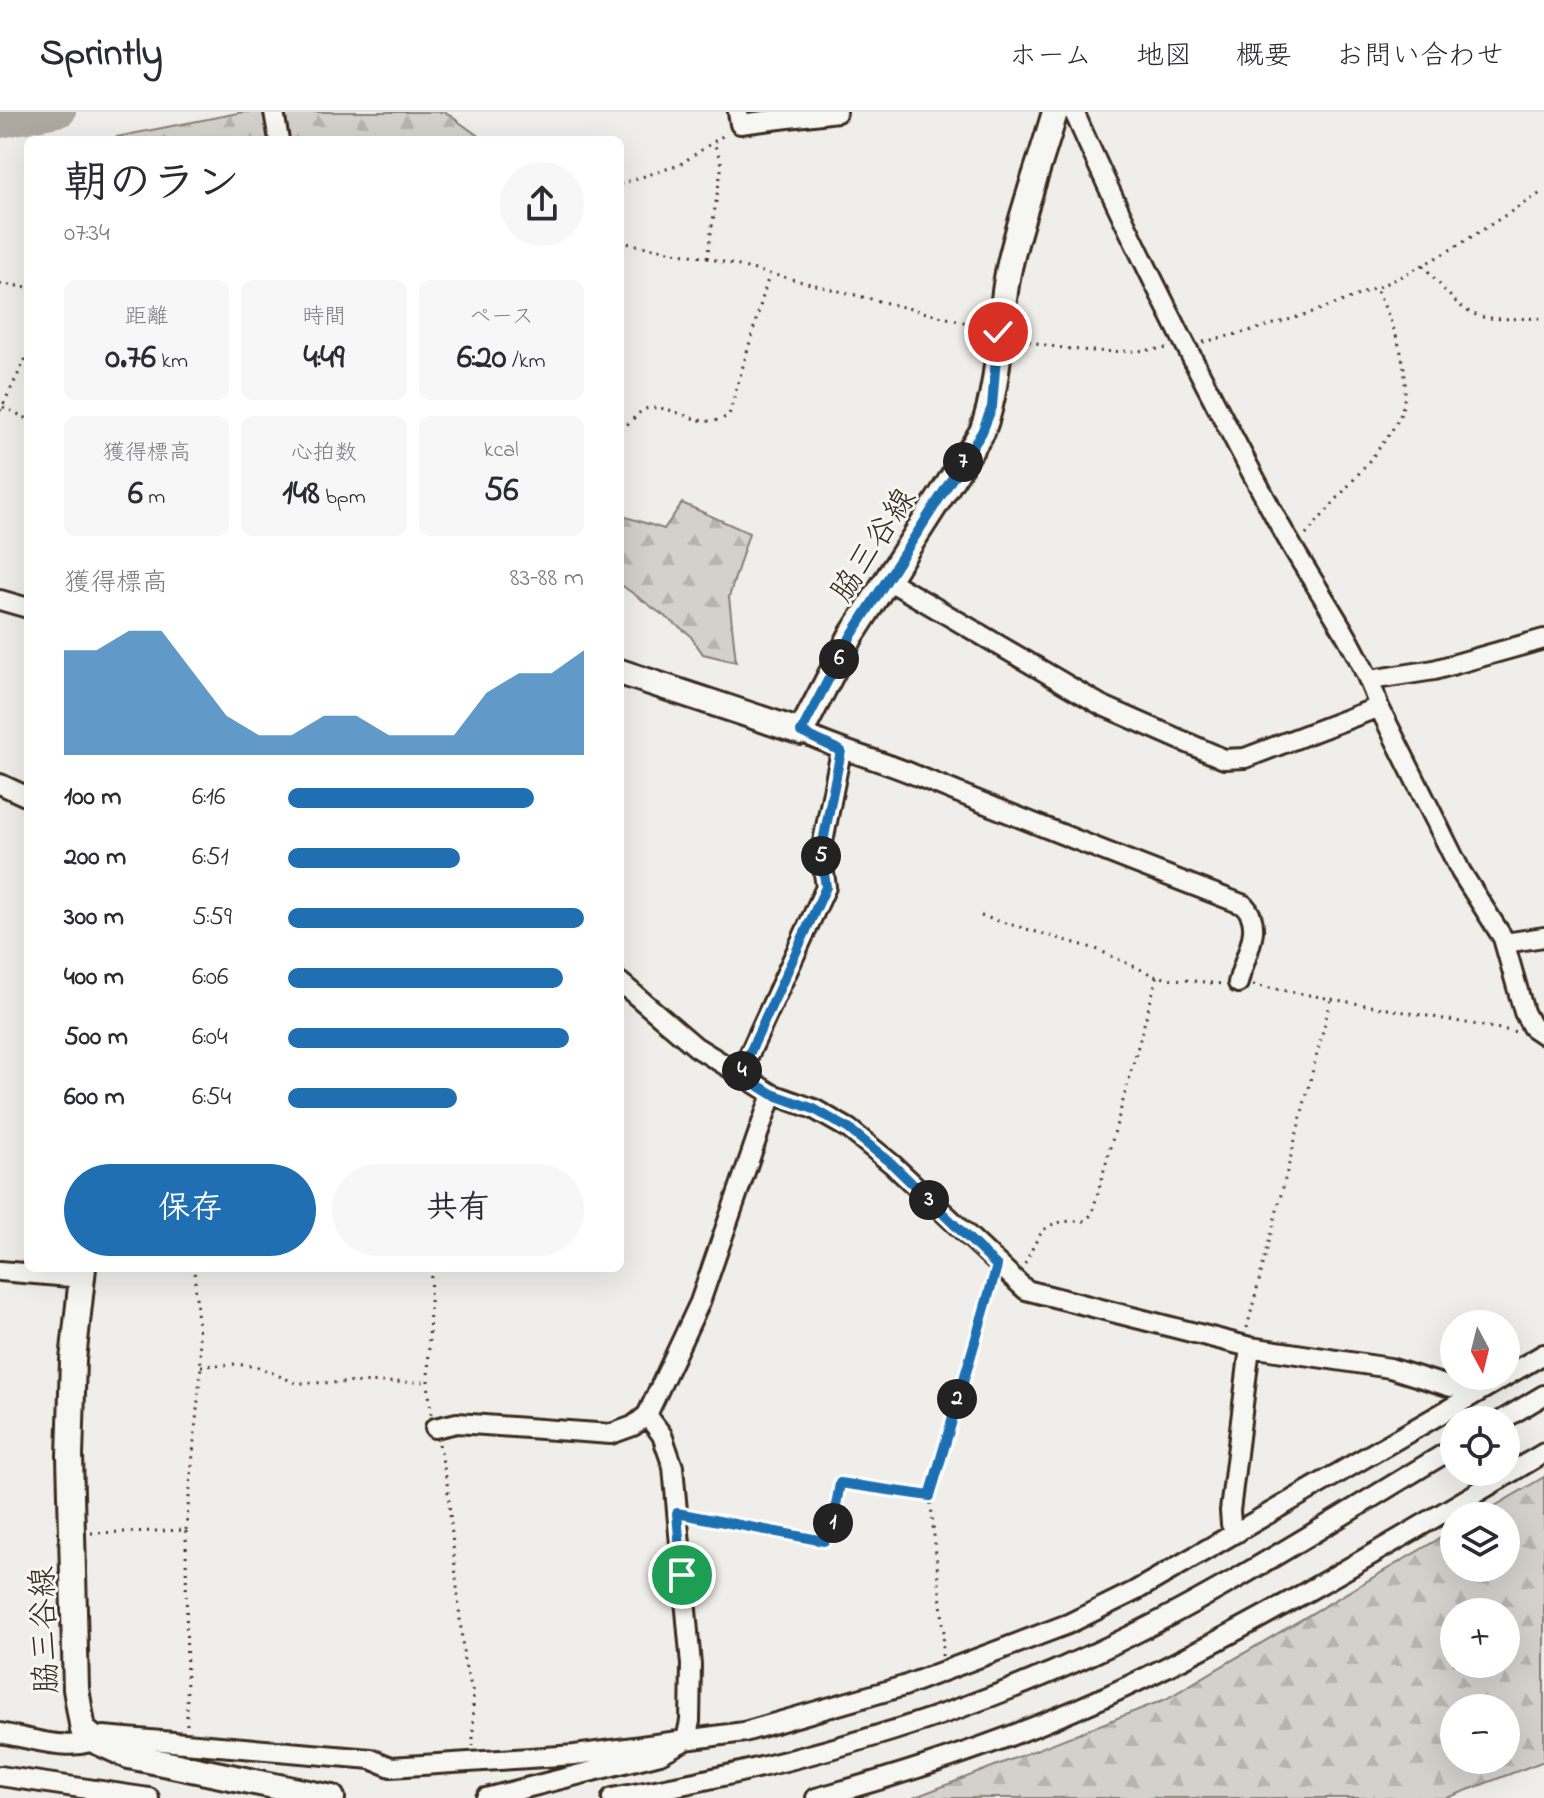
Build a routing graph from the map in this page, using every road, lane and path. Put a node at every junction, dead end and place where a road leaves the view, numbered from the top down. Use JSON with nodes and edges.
{"nodes":[{"id":1,"x":274,"y":112,"type":"edge"},
{"id":2,"x":837,"y":112,"type":"edge"},
{"id":3,"x":1055,"y":112,"type":"edge"},
{"id":4,"x":1074,"y":112,"type":"edge"},
{"id":5,"x":739,"y":118,"type":"edge"},
{"id":6,"x":278,"y":136,"type":"edge"},
{"id":7,"x":714,"y":143,"type":"junction"},
{"id":8,"x":624,"y":183,"type":"edge"},
{"id":9,"x":1544,"y":191,"type":"edge"},
{"id":10,"x":624,"y":243,"type":"edge"},
{"id":11,"x":707,"y":258,"type":"junction"},
{"id":12,"x":1423,"y":265,"type":"junction"},
{"id":13,"x":769,"y":275,"type":"junction"},
{"id":14,"x":0,"y":284,"type":"edge"},
{"id":15,"x":24,"y":287,"type":"edge"},
{"id":16,"x":1375,"y":288,"type":"junction"},
{"id":17,"x":1544,"y":318,"type":"edge"},
{"id":18,"x":998,"y":332,"type":"junction"},
{"id":19,"x":1183,"y":347,"type":"junction"},
{"id":20,"x":24,"y":362,"type":"edge"},
{"id":21,"x":1,"y":409,"type":"edge"},
{"id":22,"x":24,"y":418,"type":"edge"},
{"id":23,"x":624,"y":426,"type":"edge"},
{"id":24,"x":1293,"y":550,"type":"junction"},
{"id":25,"x":886,"y":579,"type":"junction"},
{"id":26,"x":0,"y":600,"type":"edge"},
{"id":27,"x":24,"y":607,"type":"edge"},
{"id":28,"x":1544,"y":639,"type":"edge"},
{"id":29,"x":624,"y":673,"type":"edge"},
{"id":30,"x":1370,"y":680,"type":"junction"},
{"id":31,"x":1379,"y":707,"type":"junction"},
{"id":32,"x":801,"y":732,"type":"junction"},
{"id":33,"x":841,"y":751,"type":"junction"},
{"id":34,"x":0,"y":784,"type":"edge"},
{"id":35,"x":24,"y":795,"type":"edge"},
{"id":36,"x":1544,"y":937,"type":"edge"},
{"id":37,"x":1505,"y":943,"type":"junction"},
{"id":38,"x":1157,"y":977,"type":"dead end"},
{"id":39,"x":1238,"y":983,"type":"dead end"},
{"id":40,"x":624,"y":985,"type":"edge"},
{"id":41,"x":1331,"y":999,"type":"dead end"},
{"id":42,"x":1544,"y":1035,"type":"edge"},
{"id":43,"x":740,"y":1074,"type":"junction"},
{"id":44,"x":772,"y":1094,"type":"junction"},
{"id":45,"x":997,"y":1266,"type":"junction"},
{"id":46,"x":0,"y":1271,"type":"edge"},
{"id":47,"x":24,"y":1272,"type":"edge"},
{"id":48,"x":41,"y":1272,"type":"edge"},
{"id":49,"x":194,"y":1272,"type":"edge"},
{"id":50,"x":431,"y":1272,"type":"edge"},
{"id":51,"x":82,"y":1273,"type":"edge"},
{"id":52,"x":1014,"y":1281,"type":"junction"},
{"id":53,"x":1544,"y":1341,"type":"edge"},
{"id":54,"x":1246,"y":1346,"type":"junction"},
{"id":55,"x":1544,"y":1354,"type":"edge"},
{"id":56,"x":1520,"y":1355,"type":"edge"},
{"id":57,"x":201,"y":1366,"type":"junction"},
{"id":58,"x":428,"y":1382,"type":"junction"},
{"id":59,"x":1440,"y":1384,"type":"edge"},
{"id":60,"x":1544,"y":1395,"type":"edge"},
{"id":61,"x":1520,"y":1409,"type":"edge"},
{"id":62,"x":647,"y":1415,"type":"junction"},
{"id":63,"x":435,"y":1428,"type":"junction"},
{"id":64,"x":1544,"y":1453,"type":"edge"},
{"id":65,"x":1440,"y":1456,"type":"edge"},
{"id":66,"x":930,"y":1496,"type":"junction"},
{"id":67,"x":677,"y":1513,"type":"junction"},
{"id":68,"x":186,"y":1530,"type":"junction"},
{"id":69,"x":1238,"y":1532,"type":"junction"},
{"id":70,"x":72,"y":1533,"type":"junction"},
{"id":71,"x":940,"y":1673,"type":"junction"},
{"id":72,"x":0,"y":1733,"type":"edge"},
{"id":73,"x":686,"y":1740,"type":"junction"},
{"id":74,"x":96,"y":1741,"type":"junction"},
{"id":75,"x":187,"y":1746,"type":"junction"},
{"id":76,"x":473,"y":1762,"type":"junction"},
{"id":77,"x":0,"y":1776,"type":"edge"},
{"id":78,"x":149,"y":1798,"type":"edge"},
{"id":79,"x":332,"y":1798,"type":"edge"},
{"id":80,"x":486,"y":1798,"type":"edge"},
{"id":81,"x":612,"y":1798,"type":"edge"},
{"id":82,"x":816,"y":1798,"type":"edge"}],
"edges":[{"from":1,"to":6,"type":"street"},
{"from":2,"to":5,"type":"street"},
{"from":3,"to":18,"type":"main road","name":"脇三谷線"},
{"from":4,"to":19,"type":"street"},
{"from":5,"to":7,"type":"path"},
{"from":7,"to":8,"type":"path"},
{"from":7,"to":11,"type":"path"},
{"from":9,"to":12,"type":"path"},
{"from":10,"to":11,"type":"path"},
{"from":11,"to":13,"type":"path"},
{"from":12,"to":16,"type":"path"},
{"from":12,"to":17,"type":"path"},
{"from":13,"to":18,"type":"path"},
{"from":13,"to":23,"type":"path"},
{"from":14,"to":15,"type":"path"},
{"from":16,"to":19,"type":"path"},
{"from":16,"to":24,"type":"path"},
{"from":18,"to":19,"type":"path"},
{"from":18,"to":25,"type":"main road","name":"脇三谷線"},
{"from":19,"to":24,"type":"street"},
{"from":20,"to":21,"type":"path"},
{"from":21,"to":22,"type":"path"},
{"from":24,"to":30,"type":"street"},
{"from":25,"to":31,"type":"street"},
{"from":25,"to":32,"type":"main road","name":"脇三谷線"},
{"from":26,"to":27,"type":"street"},
{"from":28,"to":30,"type":"street"},
{"from":29,"to":32,"type":"main road"},
{"from":30,"to":31,"type":"street"},
{"from":31,"to":37,"type":"street"},
{"from":32,"to":33,"type":"street"},
{"from":33,"to":39,"type":"street"},
{"from":33,"to":43,"type":"street"},
{"from":34,"to":35,"type":"street"},
{"from":36,"to":37,"type":"street"},
{"from":37,"to":42,"type":"street"},
{"from":38,"to":52,"type":"path"},
{"from":40,"to":43,"type":"street"},
{"from":41,"to":54,"type":"path"},
{"from":43,"to":44,"type":"street"},
{"from":44,"to":45,"type":"street"},
{"from":44,"to":62,"type":"street"},
{"from":45,"to":52,"type":"street"},
{"from":45,"to":66,"type":"path"},
{"from":46,"to":47,"type":"street"},
{"from":48,"to":51,"type":"street"},
{"from":49,"to":57,"type":"path"},
{"from":50,"to":58,"type":"path"},
{"from":51,"to":70,"type":"main road","name":"脇三谷線"},
{"from":52,"to":54,"type":"street"},
{"from":53,"to":56,"type":"street"},
{"from":54,"to":59,"type":"street"},
{"from":54,"to":69,"type":"street"},
{"from":55,"to":69,"type":"street"},
{"from":57,"to":58,"type":"path"},
{"from":57,"to":68,"type":"path"},
{"from":58,"to":63,"type":"path"},
{"from":60,"to":61,"type":"street"},
{"from":62,"to":63,"type":"street"},
{"from":62,"to":67,"type":"street"},
{"from":63,"to":76,"type":"path"},
{"from":64,"to":82,"type":"street"},
{"from":65,"to":81,"type":"street"},
{"from":66,"to":67,"type":"path"},
{"from":66,"to":71,"type":"path"},
{"from":67,"to":73,"type":"street"},
{"from":68,"to":70,"type":"path"},
{"from":68,"to":75,"type":"path"},
{"from":69,"to":71,"type":"street"},
{"from":70,"to":74,"type":"main road","name":"脇三谷線"},
{"from":71,"to":73,"type":"street"},
{"from":72,"to":74,"type":"street"},
{"from":73,"to":76,"type":"street"},
{"from":73,"to":80,"type":"street"},
{"from":74,"to":75,"type":"street"},
{"from":74,"to":79,"type":"main road"},
{"from":75,"to":76,"type":"street"},
{"from":77,"to":78,"type":"street"}]}
